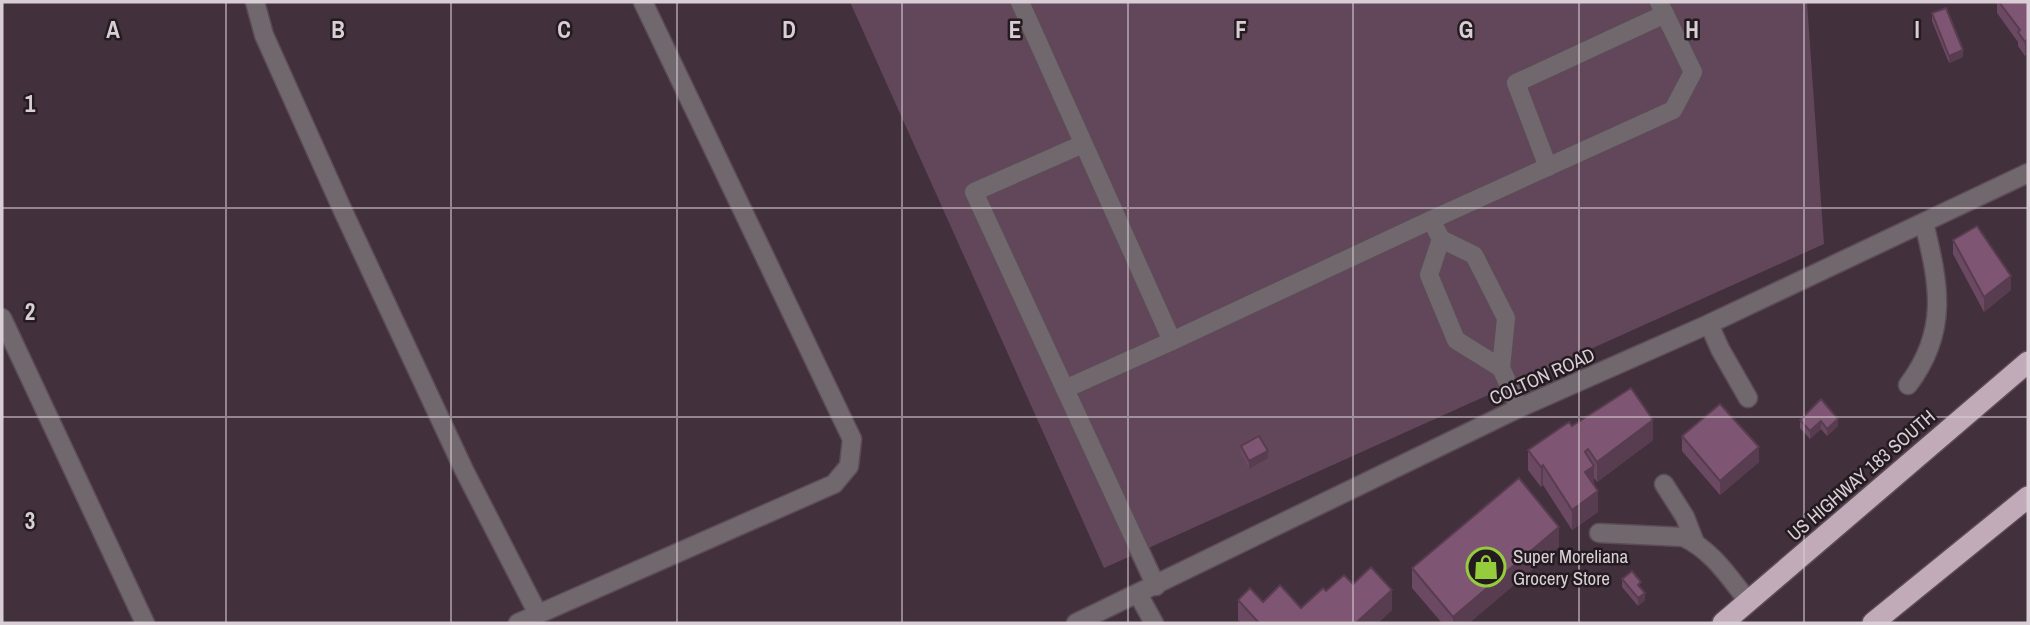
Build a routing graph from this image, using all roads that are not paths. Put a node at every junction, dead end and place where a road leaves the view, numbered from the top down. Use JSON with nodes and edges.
{"nodes":[{"id":1,"x":255,"y":2,"type":"edge"},
{"id":2,"x":643,"y":2,"type":"edge"},
{"id":3,"x":1020,"y":2,"type":"edge"},
{"id":4,"x":1662,"y":8,"type":"edge"},
{"id":5,"x":1083,"y":144,"type":"junction"},
{"id":6,"x":1548,"y":167,"type":"junction"},
{"id":7,"x":2028,"y":173,"type":"edge"},
{"id":8,"x":1431,"y":220,"type":"junction"},
{"id":9,"x":1924,"y":223,"type":"junction"},
{"id":10,"x":1441,"y":239,"type":"junction"},
{"id":11,"x":2,"y":318,"type":"edge"},
{"id":12,"x":1709,"y":324,"type":"junction"},
{"id":13,"x":1172,"y":341,"type":"junction"},
{"id":14,"x":2028,"y":362,"type":"edge"},
{"id":15,"x":1500,"y":368,"type":"junction"},
{"id":16,"x":1908,"y":385,"type":"dead end"},
{"id":17,"x":1065,"y":389,"type":"junction"},
{"id":18,"x":1748,"y":398,"type":"dead end"},
{"id":19,"x":1520,"y":408,"type":"junction"},
{"id":20,"x":1664,"y":484,"type":"dead end"},
{"id":21,"x":2028,"y":497,"type":"edge"},
{"id":22,"x":1599,"y":533,"type":"dead end"},
{"id":23,"x":1695,"y":543,"type":"junction"},
{"id":24,"x":1156,"y":586,"type":"junction"},
{"id":25,"x":1138,"y":594,"type":"junction"},
{"id":26,"x":1748,"y":601,"type":"junction"},
{"id":27,"x":538,"y":614,"type":"junction"},
{"id":28,"x":145,"y":623,"type":"edge"},
{"id":29,"x":518,"y":623,"type":"edge"},
{"id":30,"x":1076,"y":623,"type":"edge"},
{"id":31,"x":1154,"y":623,"type":"edge"},
{"id":32,"x":1723,"y":623,"type":"edge"},
{"id":33,"x":1873,"y":623,"type":"edge"}],
"edges":[{"from":1,"to":27,"type":"street"},
{"from":2,"to":27,"type":"street"},
{"from":3,"to":5,"type":"street"},
{"from":4,"to":6,"type":"street"},
{"from":4,"to":6,"type":"street"},
{"from":5,"to":13,"type":"street"},
{"from":5,"to":17,"type":"street"},
{"from":6,"to":8,"type":"street"},
{"from":7,"to":9,"type":"street","name":"COLTON ROAD"},
{"from":8,"to":10,"type":"street"},
{"from":8,"to":13,"type":"street"},
{"from":9,"to":12,"type":"street","name":"COLTON ROAD"},
{"from":9,"to":16,"type":"street"},
{"from":10,"to":15,"type":"street"},
{"from":10,"to":15,"type":"street"},
{"from":11,"to":28,"type":"street"},
{"from":12,"to":18,"type":"street"},
{"from":12,"to":19,"type":"street","name":"COLTON ROAD"},
{"from":13,"to":17,"type":"street"},
{"from":14,"to":26,"type":"highway","name":"US HIGHWAY 183 SOUTH"},
{"from":15,"to":19,"type":"street"},
{"from":17,"to":24,"type":"street"},
{"from":19,"to":24,"type":"street","name":"COLTON ROAD"},
{"from":20,"to":23,"type":"street"},
{"from":21,"to":33,"type":"highway"},
{"from":22,"to":23,"type":"street"},
{"from":23,"to":26,"type":"street"},
{"from":24,"to":25,"type":"street","name":"COLTON ROAD"},
{"from":25,"to":30,"type":"street","name":"COLTON ROAD"},
{"from":25,"to":31,"type":"street"},
{"from":26,"to":32,"type":"highway","name":"US HIGHWAY 183 SOUTH"},
{"from":27,"to":29,"type":"street"}]}
